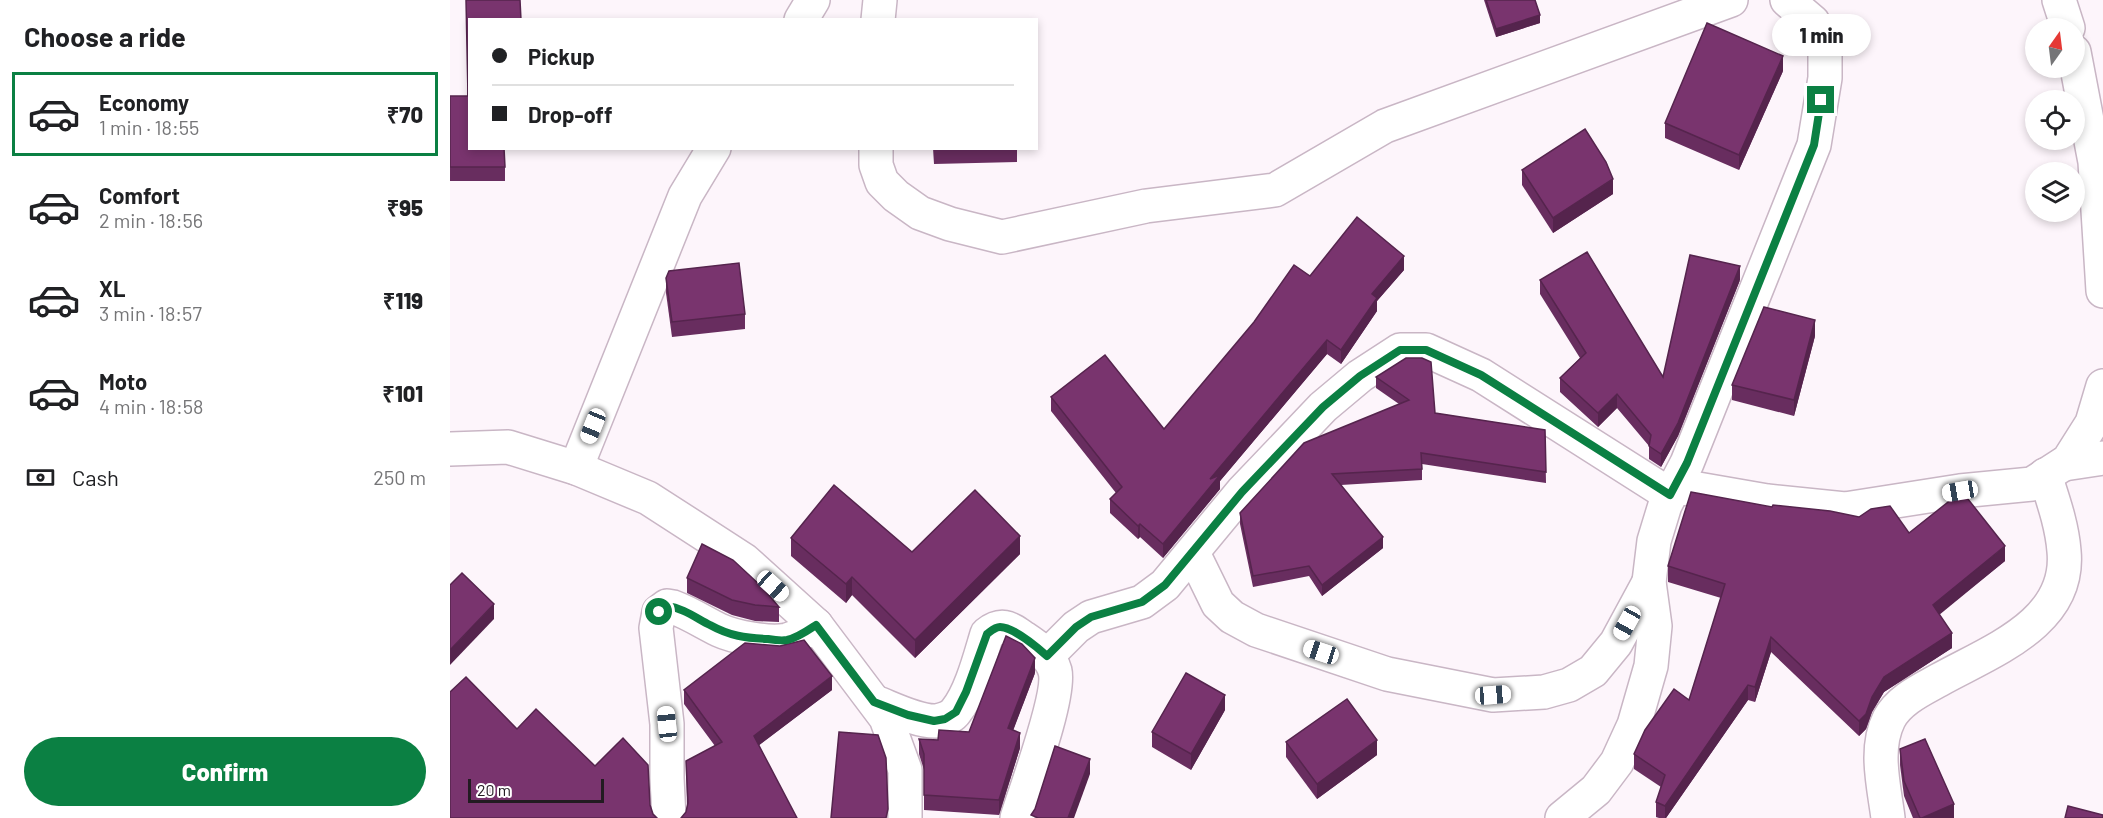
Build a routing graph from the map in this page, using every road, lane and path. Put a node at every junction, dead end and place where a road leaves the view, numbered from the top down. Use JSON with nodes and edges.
{"nodes":[{"id":1,"x":813,"y":0,"type":"edge"},
{"id":2,"x":880,"y":0,"type":"edge"},
{"id":3,"x":1731,"y":0,"type":"edge"},
{"id":4,"x":1788,"y":0,"type":"edge"},
{"id":5,"x":2059,"y":0,"type":"edge"},
{"id":6,"x":802,"y":18,"type":"edge"},
{"id":7,"x":878,"y":18,"type":"edge"},
{"id":8,"x":2065,"y":18,"type":"edge"},
{"id":9,"x":2079,"y":78,"type":"edge"},
{"id":10,"x":713,"y":150,"type":"edge"},
{"id":11,"x":876,"y":150,"type":"edge"},
{"id":12,"x":2103,"y":291,"type":"edge"},
{"id":13,"x":2103,"y":386,"type":"edge"},
{"id":14,"x":450,"y":449,"type":"edge"},
{"id":15,"x":2103,"y":458,"type":"edge"},
{"id":16,"x":576,"y":468,"type":"junction"},
{"id":17,"x":2055,"y":470,"type":"junction"},
{"id":18,"x":1671,"y":492,"type":"junction"},
{"id":19,"x":1193,"y":553,"type":"junction"},
{"id":20,"x":1649,"y":582,"type":"junction"},
{"id":21,"x":816,"y":625,"type":"junction"},
{"id":22,"x":1047,"y":656,"type":"junction"},
{"id":23,"x":874,"y":702,"type":"junction"},
{"id":24,"x":669,"y":818,"type":"edge"},
{"id":25,"x":905,"y":818,"type":"edge"},
{"id":26,"x":1017,"y":818,"type":"edge"},
{"id":27,"x":1562,"y":818,"type":"edge"},
{"id":28,"x":1888,"y":818,"type":"edge"}],
"edges":[{"from":1,"to":6,"type":"street"},
{"from":2,"to":7,"type":"street"},
{"from":3,"to":11,"type":"street"},
{"from":4,"to":18,"type":"street"},
{"from":5,"to":8,"type":"street"},
{"from":9,"to":12,"type":"street"},
{"from":10,"to":16,"type":"street"},
{"from":13,"to":17,"type":"street"},
{"from":14,"to":16,"type":"street"},
{"from":15,"to":17,"type":"street"},
{"from":16,"to":21,"type":"street"},
{"from":17,"to":18,"type":"street"},
{"from":17,"to":28,"type":"street"},
{"from":18,"to":19,"type":"street"},
{"from":18,"to":20,"type":"street"},
{"from":19,"to":20,"type":"street"},
{"from":19,"to":22,"type":"street"},
{"from":20,"to":27,"type":"street"},
{"from":21,"to":23,"type":"street"},
{"from":21,"to":24,"type":"street"},
{"from":22,"to":23,"type":"street"},
{"from":22,"to":26,"type":"street"},
{"from":23,"to":25,"type":"street"}]}
